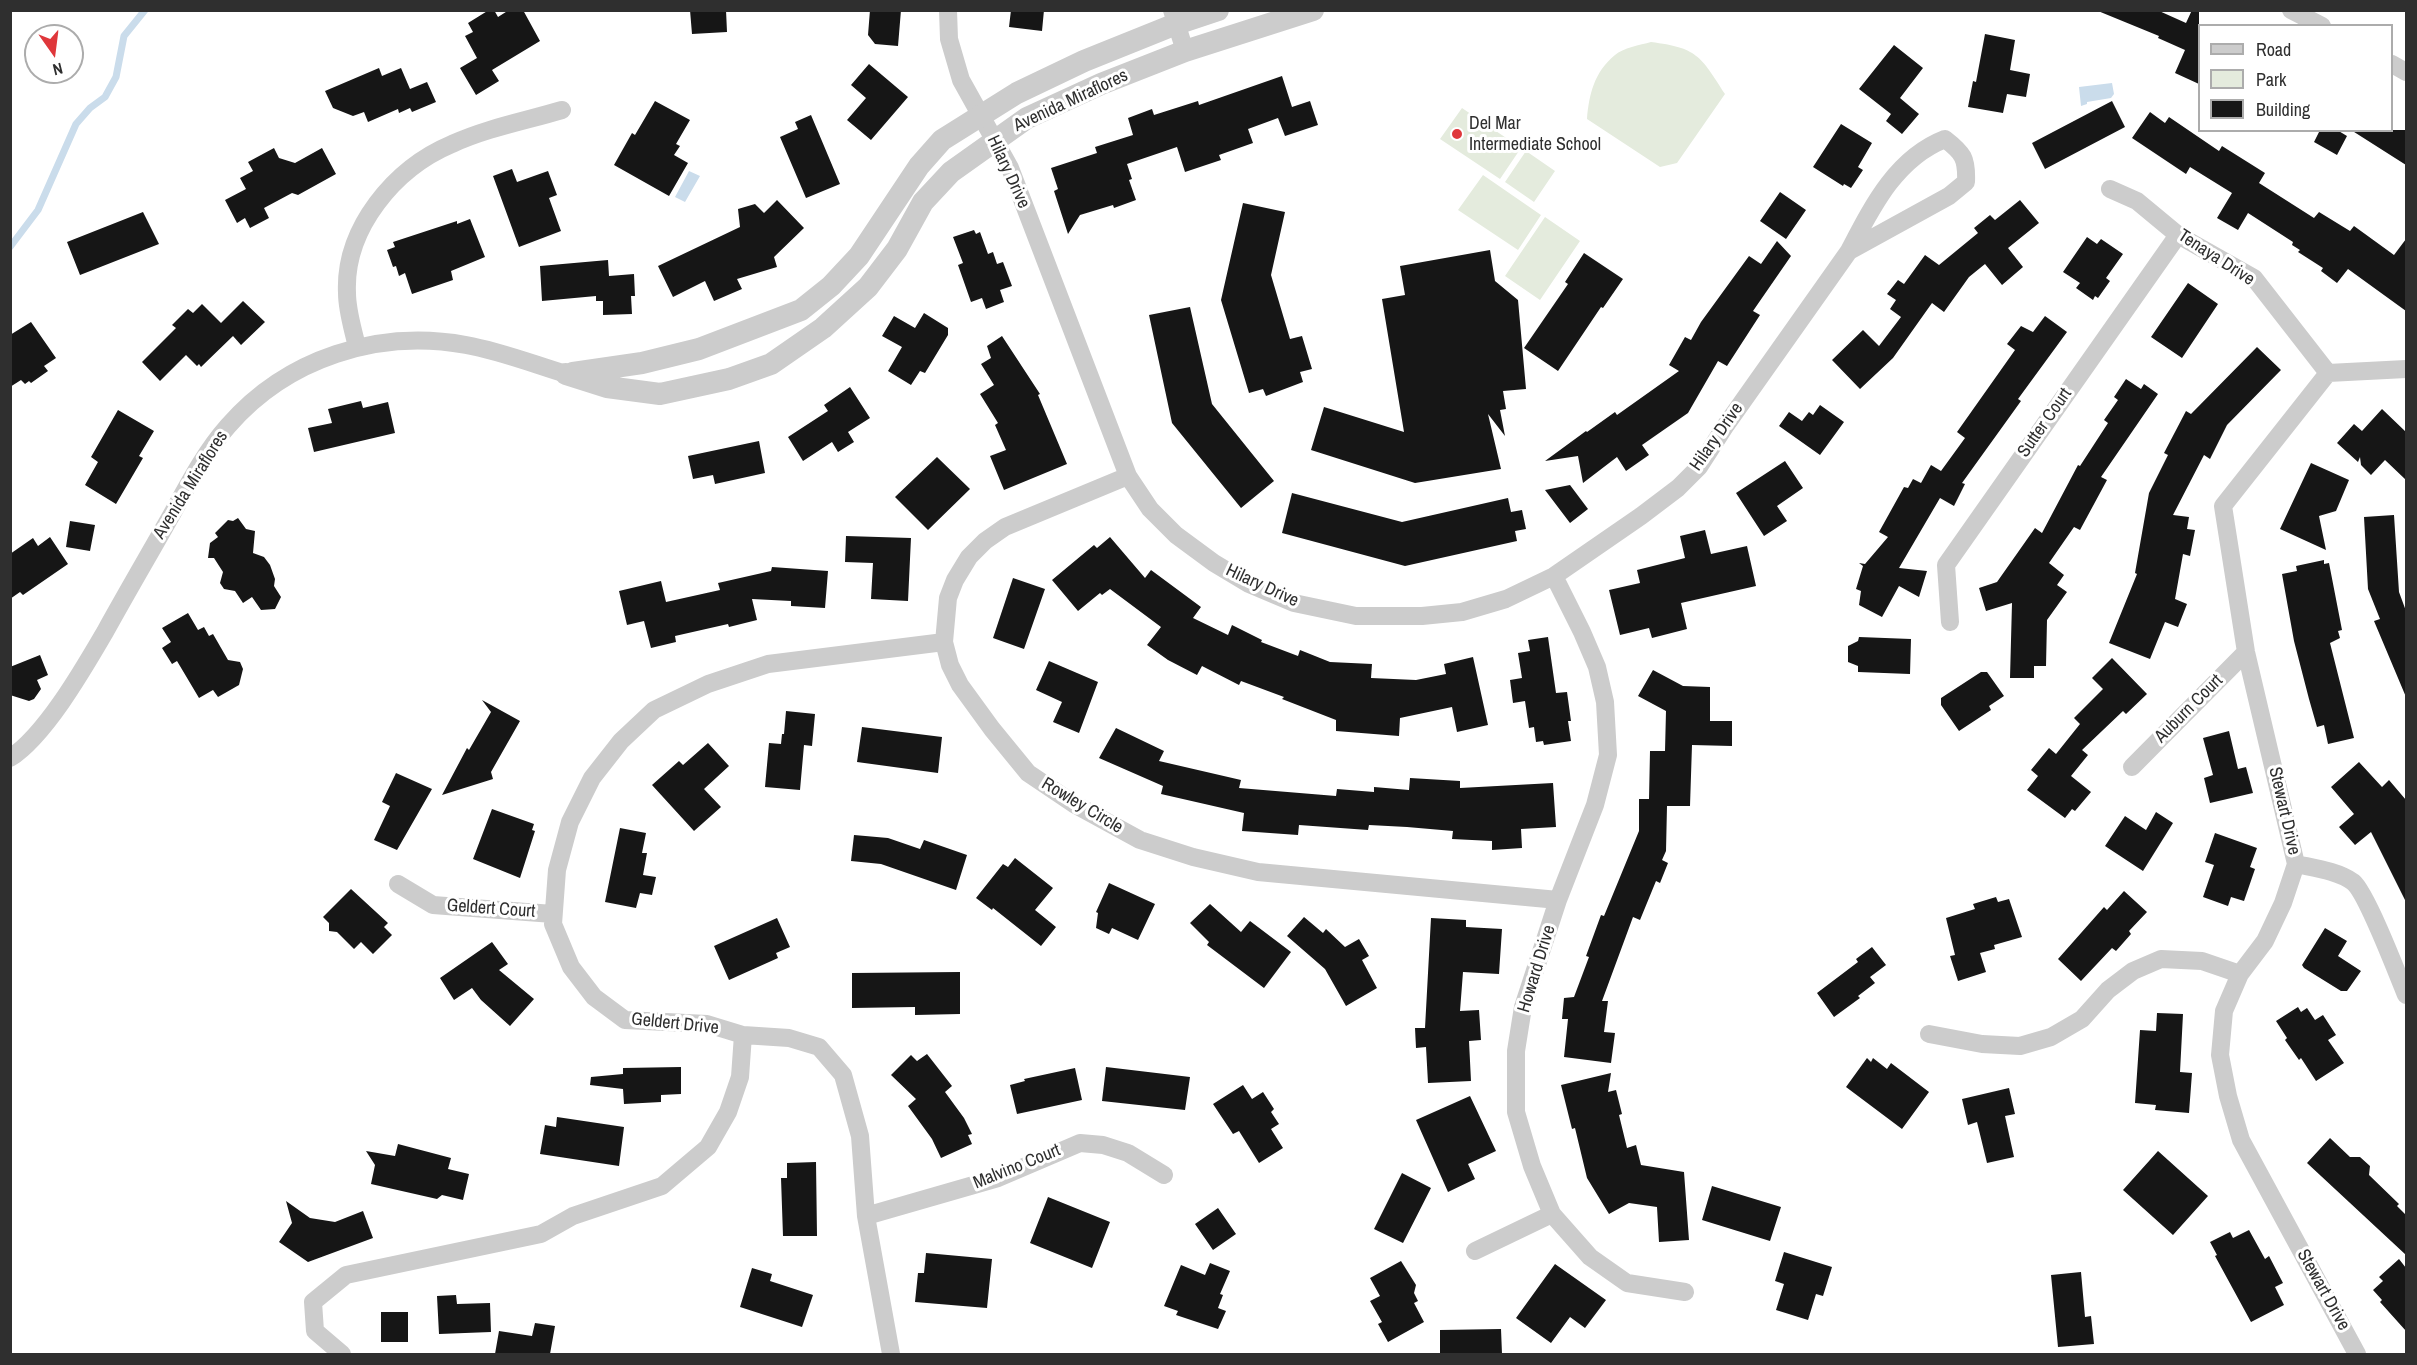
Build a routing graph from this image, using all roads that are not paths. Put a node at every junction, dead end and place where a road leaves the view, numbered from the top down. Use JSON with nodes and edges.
{"nodes":[{"id":1,"x":948,"y":10,"type":"edge"},
{"id":2,"x":1218,"y":10,"type":"edge"},
{"id":3,"x":1312,"y":10,"type":"edge"},
{"id":4,"x":2291,"y":10,"type":"edge"},
{"id":5,"x":1174,"y":17,"type":"edge"},
{"id":6,"x":2318,"y":24,"type":"edge"},
{"id":7,"x":1185,"y":51,"type":"junction"},
{"id":8,"x":562,"y":111,"type":"dead end"},
{"id":9,"x":981,"y":116,"type":"junction"},
{"id":10,"x":994,"y":140,"type":"junction"},
{"id":11,"x":2110,"y":189,"type":"dead end"},
{"id":12,"x":2178,"y":235,"type":"junction"},
{"id":13,"x":1849,"y":251,"type":"junction"},
{"id":14,"x":357,"y":347,"type":"junction"},
{"id":15,"x":2406,"y":369,"type":"edge"},
{"id":16,"x":2328,"y":373,"type":"junction"},
{"id":17,"x":566,"y":375,"type":"junction"},
{"id":18,"x":1128,"y":476,"type":"junction"},
{"id":19,"x":1554,"y":576,"type":"junction"},
{"id":20,"x":1950,"y":622,"type":"dead end"},
{"id":21,"x":944,"y":642,"type":"junction"},
{"id":22,"x":2246,"y":652,"type":"junction"},
{"id":23,"x":10,"y":758,"type":"edge"},
{"id":24,"x":2132,"y":767,"type":"dead end"},
{"id":25,"x":2296,"y":864,"type":"junction"},
{"id":26,"x":398,"y":884,"type":"dead end"},
{"id":27,"x":1558,"y":900,"type":"junction"},
{"id":28,"x":554,"y":914,"type":"junction"},
{"id":29,"x":2240,"y":974,"type":"junction"},
{"id":30,"x":2406,"y":995,"type":"edge"},
{"id":31,"x":1929,"y":1034,"type":"dead end"},
{"id":32,"x":743,"y":1035,"type":"junction"},
{"id":33,"x":1164,"y":1175,"type":"dead end"},
{"id":34,"x":1552,"y":1214,"type":"junction"},
{"id":35,"x":867,"y":1216,"type":"junction"},
{"id":36,"x":1475,"y":1251,"type":"dead end"},
{"id":37,"x":1685,"y":1292,"type":"dead end"},
{"id":38,"x":342,"y":1354,"type":"edge"},
{"id":39,"x":891,"y":1354,"type":"edge"},
{"id":40,"x":2357,"y":1354,"type":"edge"}],
"edges":[{"from":1,"to":9,"type":"street","name":"Hilary Drive"},
{"from":2,"to":5,"type":"street","name":"Avenida Miraflores"},
{"from":3,"to":7,"type":"street","name":"Avenida Miraflores"},
{"from":4,"to":6,"type":"street"},
{"from":5,"to":7,"type":"street"},
{"from":5,"to":9,"type":"street","name":"Avenida Miraflores"},
{"from":7,"to":10,"type":"street","name":"Avenida Miraflores"},
{"from":8,"to":14,"type":"street"},
{"from":9,"to":10,"type":"street","name":"Hilary Drive"},
{"from":9,"to":17,"type":"street","name":"Avenida Miraflores"},
{"from":10,"to":17,"type":"street","name":"Avenida Miraflores"},
{"from":10,"to":18,"type":"street","name":"Hilary Drive"},
{"from":11,"to":12,"type":"street","name":"Tenaya Drive"},
{"from":12,"to":16,"type":"street","name":"Tenaya Drive"},
{"from":12,"to":20,"type":"street","name":"Sutter Court"},
{"from":13,"to":13,"type":"street","name":"Hilary Drive"},
{"from":13,"to":19,"type":"street","name":"Hilary Drive"},
{"from":14,"to":17,"type":"street","name":"Avenida Miraflores"},
{"from":14,"to":23,"type":"street","name":"Avenida Miraflores"},
{"from":15,"to":16,"type":"street"},
{"from":16,"to":22,"type":"street","name":"Stewart Drive"},
{"from":18,"to":19,"type":"street","name":"Hilary Drive"},
{"from":18,"to":21,"type":"street","name":"Rowley Circle"},
{"from":19,"to":27,"type":"street","name":"Howard Drive"},
{"from":21,"to":27,"type":"street","name":"Rowley Circle"},
{"from":21,"to":28,"type":"street","name":"Geldert Drive"},
{"from":22,"to":24,"type":"street","name":"Auburn Court"},
{"from":22,"to":25,"type":"street","name":"Stewart Drive"},
{"from":25,"to":29,"type":"street","name":"Stewart Drive"},
{"from":25,"to":30,"type":"street"},
{"from":26,"to":28,"type":"street","name":"Geldert Court"},
{"from":27,"to":34,"type":"street","name":"Howard Drive"},
{"from":28,"to":32,"type":"street","name":"Geldert Drive"},
{"from":29,"to":31,"type":"street"},
{"from":29,"to":40,"type":"street","name":"Stewart Drive"},
{"from":32,"to":35,"type":"street","name":"Geldert Drive"},
{"from":32,"to":38,"type":"street"},
{"from":33,"to":35,"type":"street","name":"Malvino Court"},
{"from":34,"to":36,"type":"street"},
{"from":34,"to":37,"type":"street","name":"Howard Drive"},
{"from":35,"to":39,"type":"street","name":"Geldert Drive"}]}
